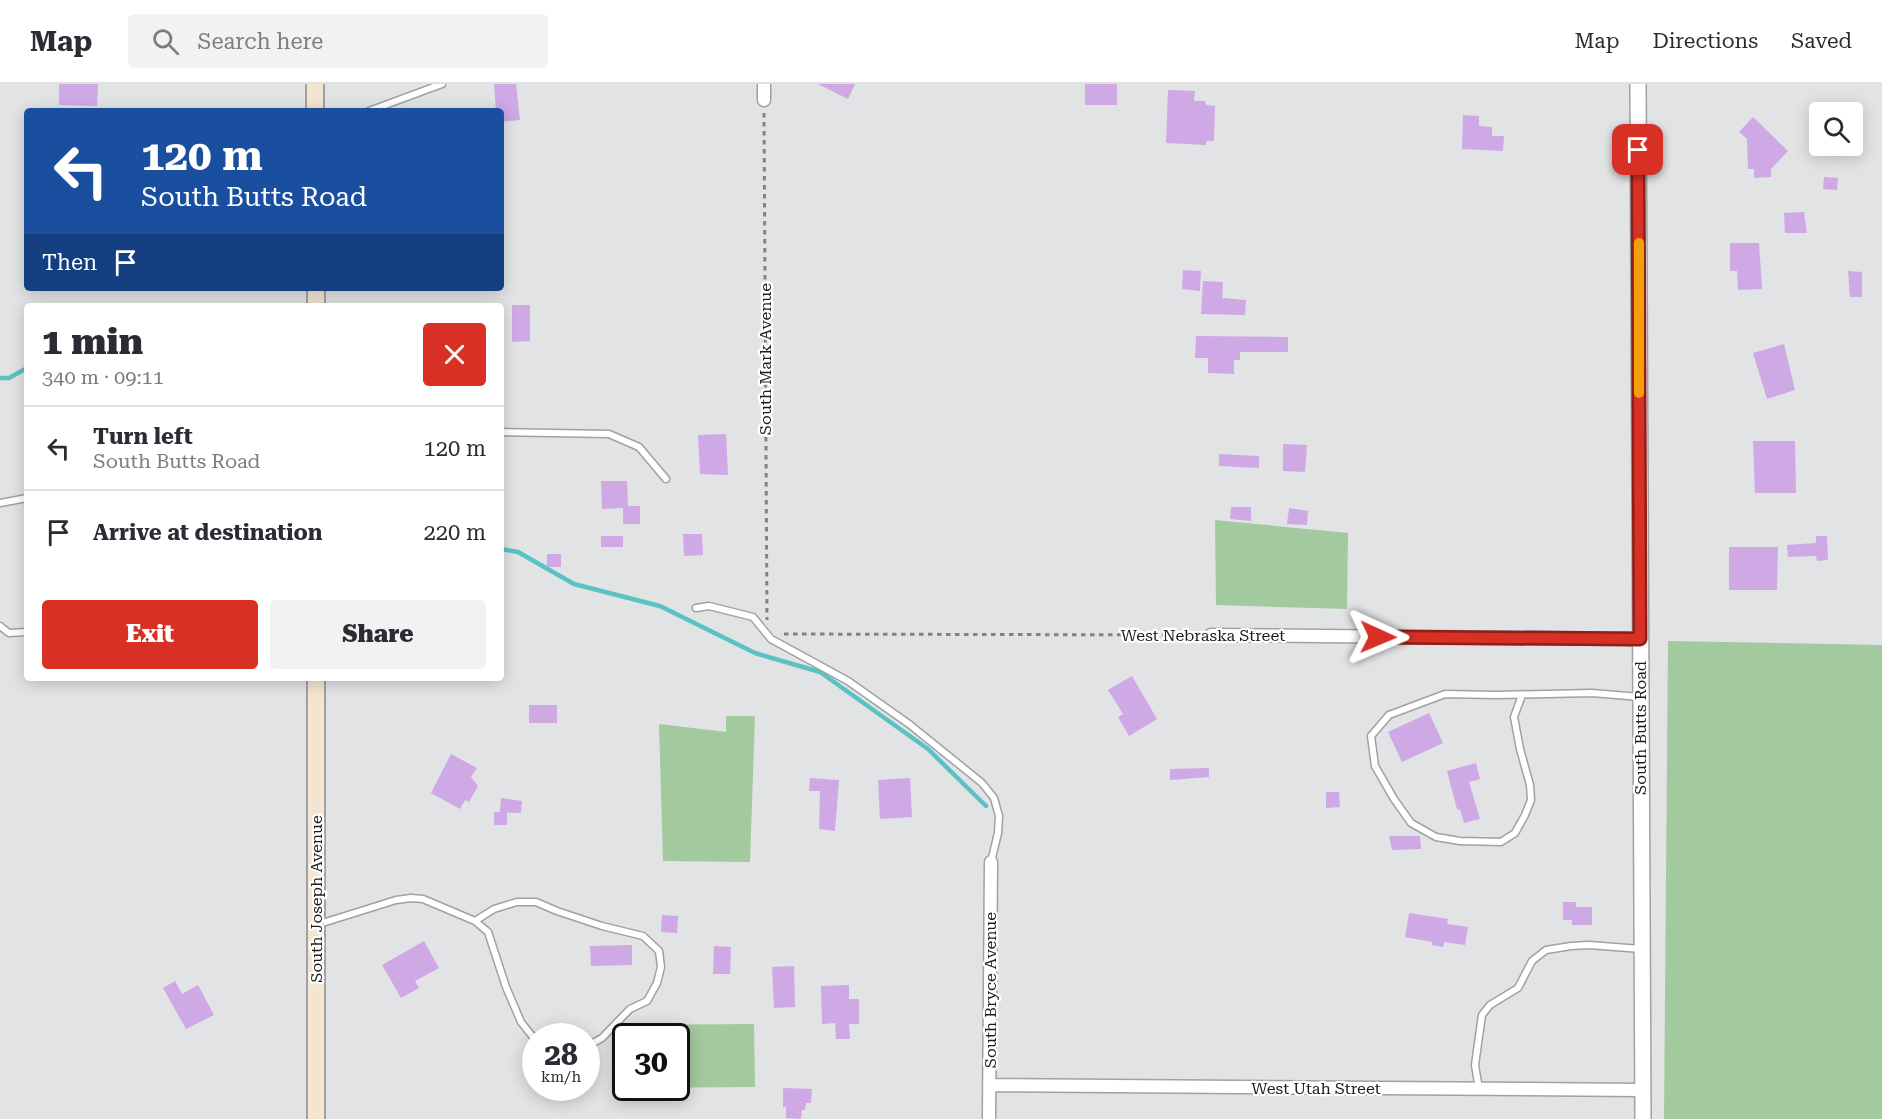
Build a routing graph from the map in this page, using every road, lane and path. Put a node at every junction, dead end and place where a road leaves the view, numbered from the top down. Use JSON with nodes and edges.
{"nodes":[{"id":1,"x":315,"y":84,"type":"edge"},
{"id":2,"x":442,"y":84,"type":"edge"},
{"id":3,"x":764,"y":84,"type":"edge"},
{"id":4,"x":1638,"y":84,"type":"edge"},
{"id":5,"x":764,"y":100,"type":"joint"},
{"id":6,"x":315,"y":108,"type":"edge"},
{"id":7,"x":377,"y":108,"type":"edge"},
{"id":8,"x":504,"y":432,"type":"edge"},
{"id":9,"x":666,"y":479,"type":"dead end"},
{"id":10,"x":24,"y":499,"type":"edge"},
{"id":11,"x":0,"y":503,"type":"edge"},
{"id":12,"x":696,"y":608,"type":"dead end"},
{"id":13,"x":0,"y":626,"type":"edge"},
{"id":14,"x":24,"y":632,"type":"edge"},
{"id":15,"x":767,"y":634,"type":"junction"},
{"id":16,"x":1211,"y":635,"type":"joint"},
{"id":17,"x":1640,"y":639,"type":"junction"},
{"id":18,"x":316,"y":681,"type":"edge"},
{"id":19,"x":1522,"y":695,"type":"junction"},
{"id":20,"x":1640,"y":697,"type":"junction"},
{"id":21,"x":991,"y":862,"type":"joint"},
{"id":22,"x":475,"y":921,"type":"junction"},
{"id":23,"x":316,"y":925,"type":"junction"},
{"id":24,"x":1641,"y":949,"type":"junction"},
{"id":25,"x":522,"y":1023,"type":"edge"},
{"id":26,"x":600,"y":1039,"type":"edge"},
{"id":27,"x":989,"y":1086,"type":"junction"},
{"id":28,"x":1479,"y":1089,"type":"junction"},
{"id":29,"x":1642,"y":1090,"type":"junction"},
{"id":30,"x":316,"y":1119,"type":"edge"},
{"id":31,"x":989,"y":1119,"type":"edge"},
{"id":32,"x":1642,"y":1119,"type":"edge"}],
"edges":[{"from":1,"to":6,"type":"main road"},
{"from":2,"to":7,"type":"lane"},
{"from":3,"to":5,"type":"street"},
{"from":4,"to":17,"type":"street","name":"South Butts Road"},
{"from":5,"to":15,"type":"path","name":"South Mark Avenue"},
{"from":8,"to":9,"type":"lane"},
{"from":10,"to":11,"type":"lane"},
{"from":12,"to":15,"type":"lane"},
{"from":13,"to":14,"type":"lane"},
{"from":15,"to":16,"type":"path","name":"West Nebraska Street"},
{"from":15,"to":21,"type":"lane"},
{"from":16,"to":17,"type":"street","name":"West Nebraska Street"},
{"from":17,"to":20,"type":"street","name":"South Butts Road"},
{"from":18,"to":23,"type":"main road","name":"South Joseph Avenue"},
{"from":19,"to":19,"type":"lane"},
{"from":19,"to":20,"type":"lane"},
{"from":20,"to":24,"type":"street","name":"South Butts Road"},
{"from":21,"to":27,"type":"street","name":"South Bryce Avenue"},
{"from":22,"to":23,"type":"lane"},
{"from":22,"to":25,"type":"lane"},
{"from":22,"to":26,"type":"lane"},
{"from":23,"to":30,"type":"main road","name":"South Joseph Avenue"},
{"from":24,"to":28,"type":"lane"},
{"from":24,"to":29,"type":"street","name":"South Butts Road"},
{"from":27,"to":28,"type":"street","name":"West Utah Street"},
{"from":27,"to":31,"type":"street","name":"South Bryce Avenue"},
{"from":28,"to":29,"type":"street","name":"West Utah Street"},
{"from":29,"to":32,"type":"street","name":"South Butts Road"}]}
